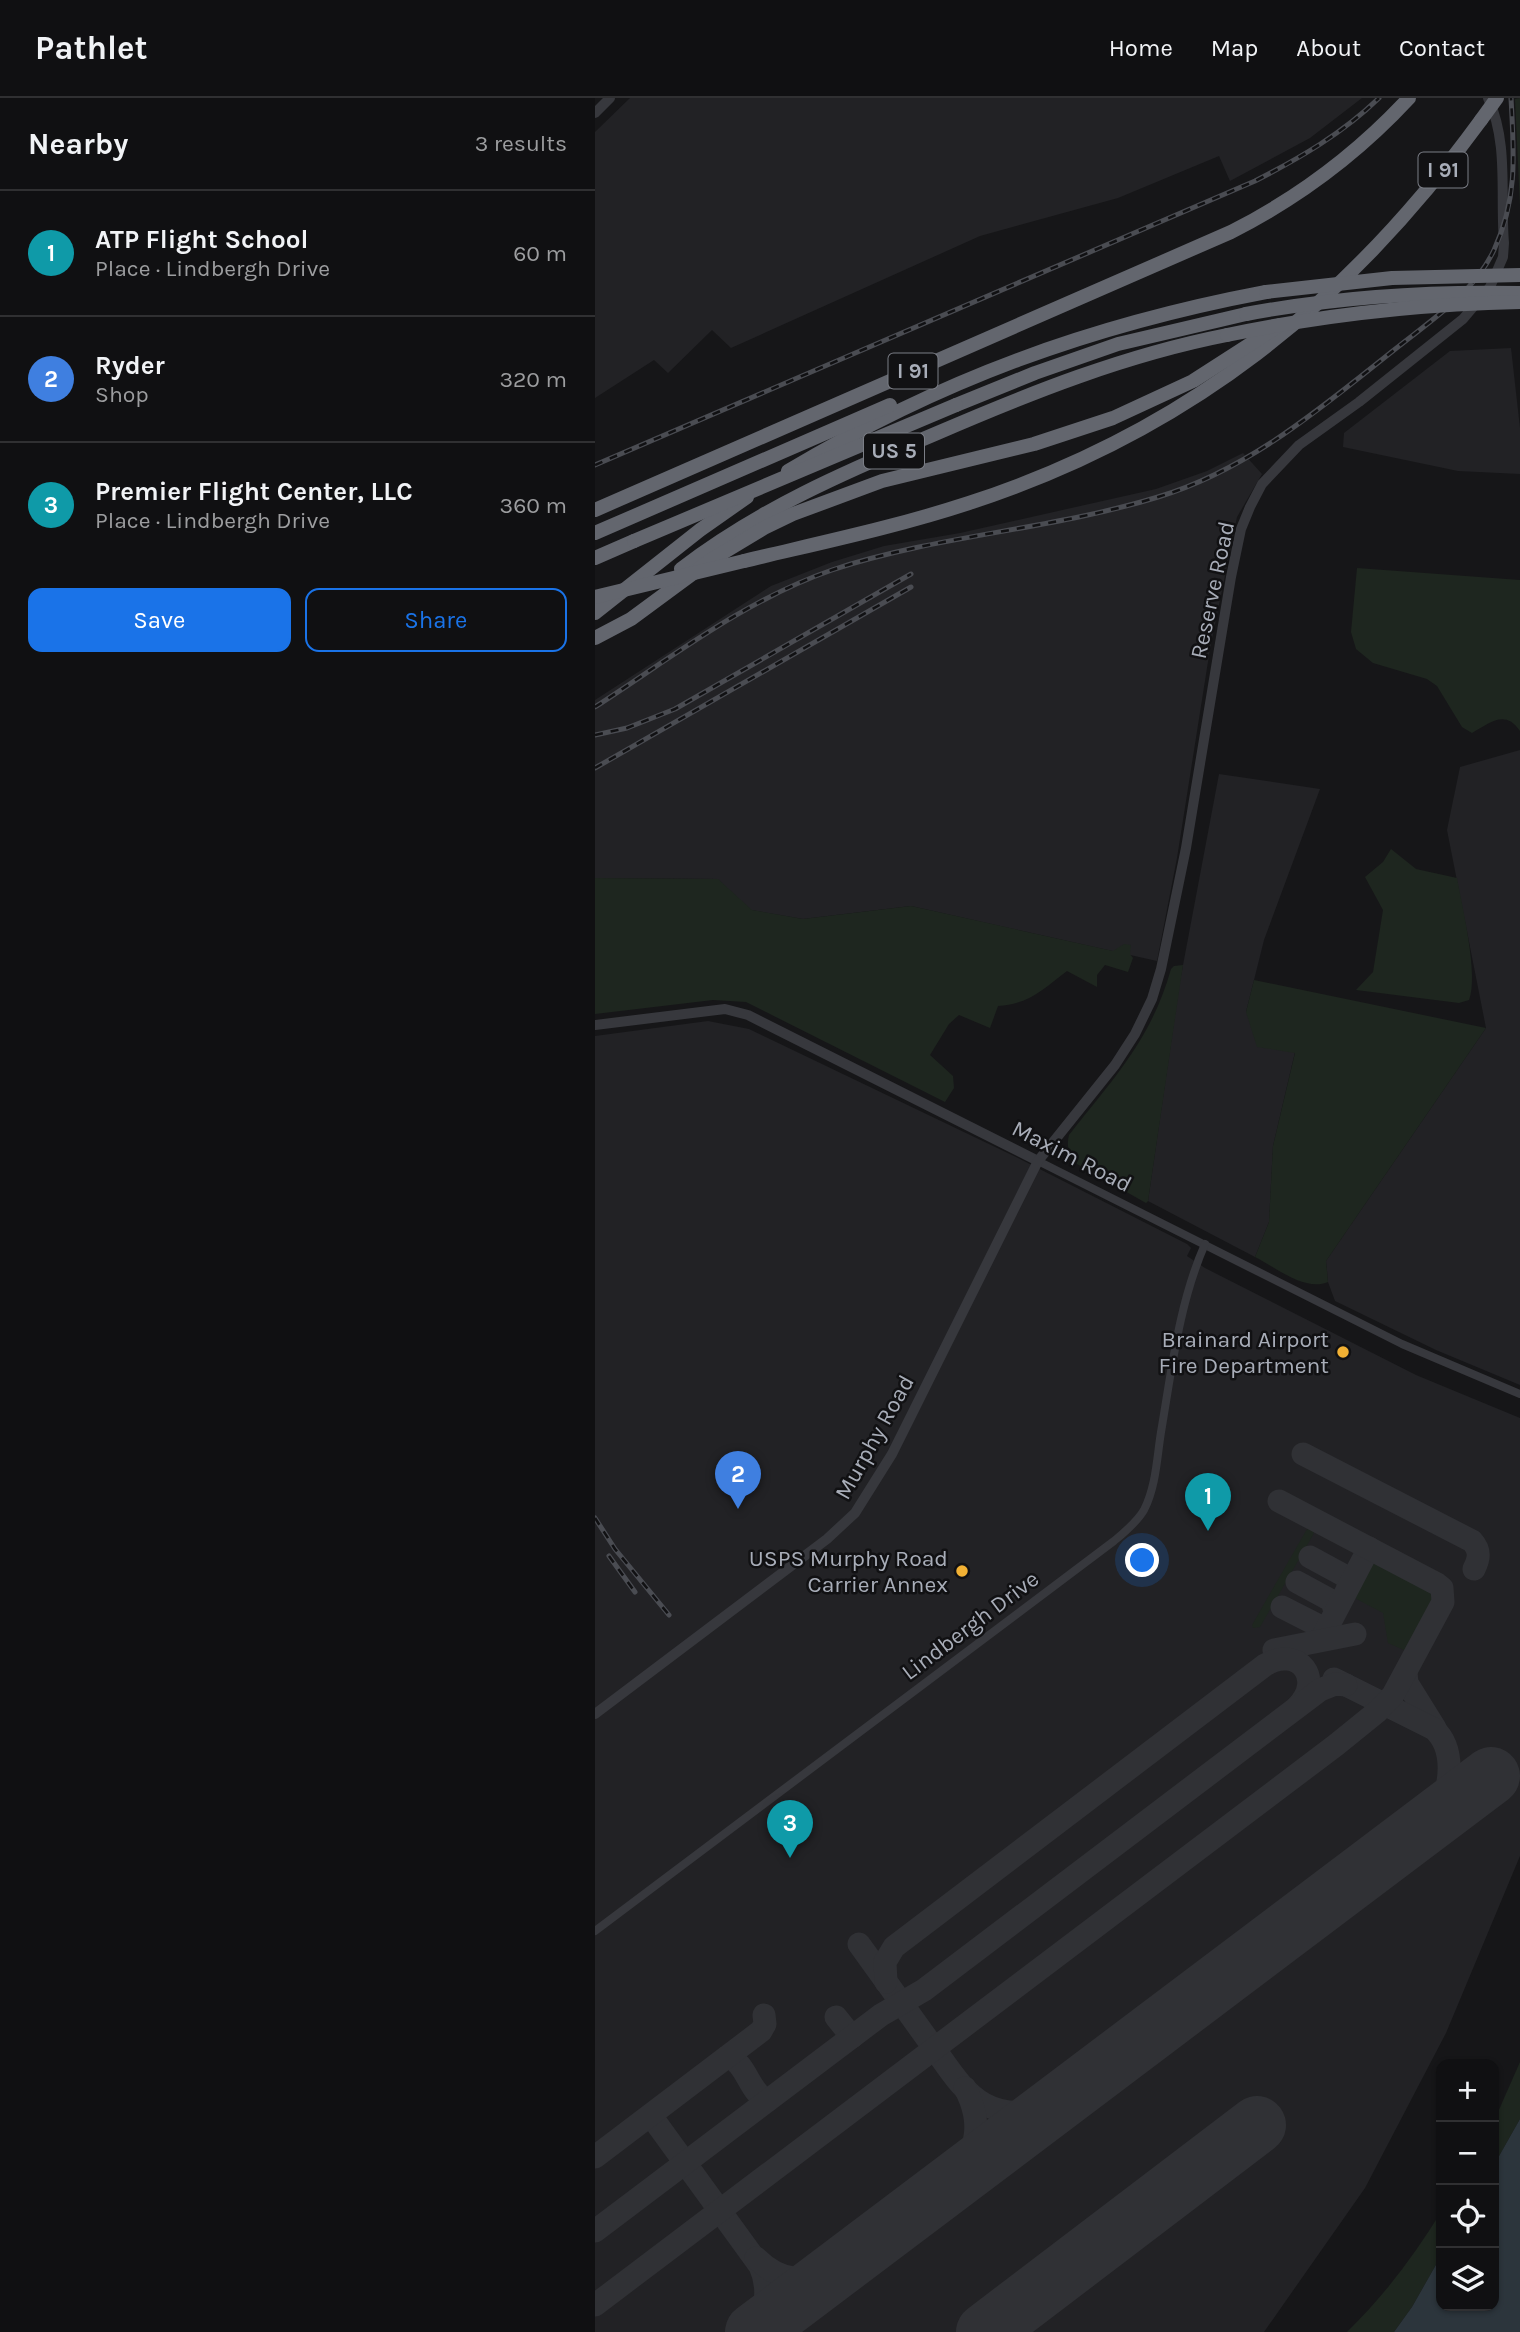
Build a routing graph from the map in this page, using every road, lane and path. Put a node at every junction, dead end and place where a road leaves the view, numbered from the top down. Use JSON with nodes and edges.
{"nodes":[{"id":1,"x":610,"y":98,"type":"edge"},
{"id":2,"x":1409,"y":98,"type":"edge"},
{"id":3,"x":1488,"y":98,"type":"edge"},
{"id":4,"x":1497,"y":98,"type":"edge"},
{"id":5,"x":595,"y":113,"type":"edge"},
{"id":6,"x":1501,"y":150,"type":"junction"},
{"id":7,"x":1520,"y":275,"type":"edge"},
{"id":8,"x":1520,"y":293,"type":"edge"},
{"id":9,"x":1520,"y":302,"type":"edge"},
{"id":10,"x":1302,"y":318,"type":"junction"},
{"id":11,"x":1118,"y":326,"type":"junction"},
{"id":12,"x":595,"y":510,"type":"edge"},
{"id":13,"x":595,"y":533,"type":"edge"},
{"id":14,"x":595,"y":558,"type":"edge"},
{"id":15,"x":595,"y":597,"type":"edge"},
{"id":16,"x":595,"y":613,"type":"edge"},
{"id":17,"x":595,"y":637,"type":"edge"},
{"id":18,"x":595,"y":1025,"type":"edge"},
{"id":19,"x":1038,"y":1161,"type":"junction"},
{"id":20,"x":1205,"y":1244,"type":"junction"},
{"id":21,"x":1520,"y":1394,"type":"edge"},
{"id":22,"x":595,"y":1714,"type":"edge"},
{"id":23,"x":595,"y":1931,"type":"edge"}],
"edges":[{"from":1,"to":5,"type":"street"},
{"from":2,"to":12,"type":"highway","number":"I 91"},
{"from":3,"to":6,"type":"street","name":"Reserve Road"},
{"from":4,"to":6,"type":"street"},
{"from":4,"to":10,"type":"highway","number":"I 91","bridge":true},
{"from":6,"to":19,"type":"street","name":"Reserve Road"},
{"from":7,"to":11,"type":"highway","number":"US 5","bridge":true},
{"from":8,"to":14,"type":"highway","bridge":true},
{"from":9,"to":17,"type":"highway","number":"US 5","bridge":true},
{"from":10,"to":15,"type":"highway","number":"I 91","bridge":true},
{"from":10,"to":17,"type":"highway","bridge":true},
{"from":11,"to":13,"type":"highway"},
{"from":11,"to":16,"type":"highway","number":"US 5"},
{"from":18,"to":19,"type":"street","name":"Maxim Road"},
{"from":19,"to":20,"type":"street","name":"Maxim Road"},
{"from":19,"to":22,"type":"street","name":"Murphy Road"},
{"from":20,"to":21,"type":"street","name":"Maxim Road"},
{"from":20,"to":23,"type":"street","name":"Lindbergh Drive"}]}
